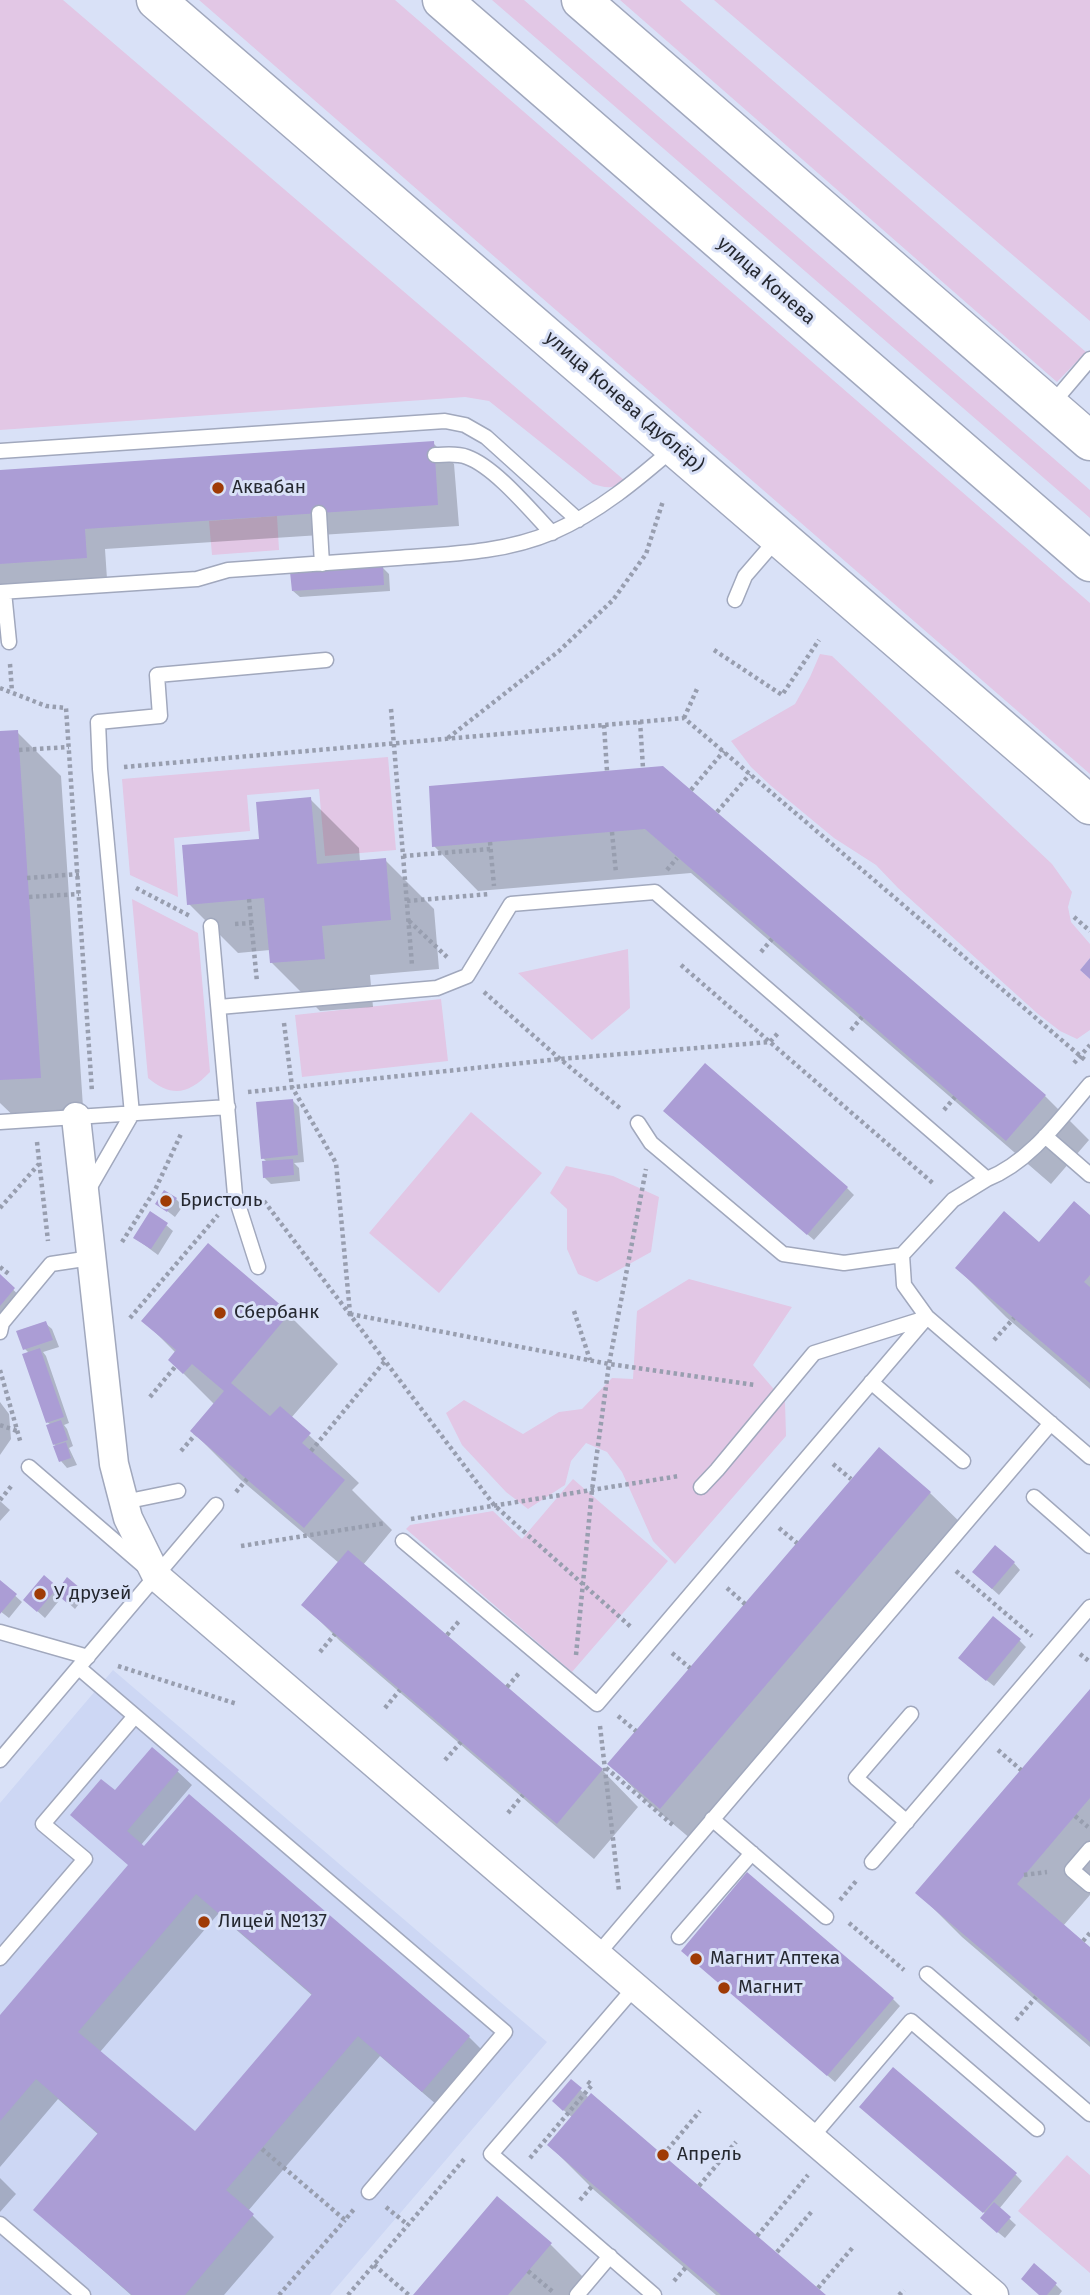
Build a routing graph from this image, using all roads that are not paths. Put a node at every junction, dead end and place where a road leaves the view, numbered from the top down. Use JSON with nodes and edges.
{"nodes":[{"id":1,"x":156,"y":0,"type":"edge"},
{"id":2,"x":442,"y":0,"type":"edge"},
{"id":3,"x":581,"y":0,"type":"edge"},
{"id":4,"x":1090,"y":359,"type":"edge"},
{"id":5,"x":1051,"y":406,"type":"junction"},
{"id":6,"x":1090,"y":441,"type":"edge"},
{"id":7,"x":676,"y":446,"type":"junction"},
{"id":8,"x":0,"y":451,"type":"edge"},
{"id":9,"x":435,"y":455,"type":"dead end"},
{"id":10,"x":318,"y":513,"type":"dead end"},
{"id":11,"x":578,"y":520,"type":"junction"},
{"id":12,"x":552,"y":533,"type":"junction"},
{"id":13,"x":780,"y":536,"type":"junction"},
{"id":14,"x":1090,"y":562,"type":"edge"},
{"id":15,"x":322,"y":564,"type":"junction"},
{"id":16,"x":2,"y":592,"type":"edge"},
{"id":17,"x":735,"y":600,"type":"dead end"},
{"id":18,"x":9,"y":642,"type":"dead end"},
{"id":19,"x":326,"y":660,"type":"dead end"},
{"id":20,"x":1090,"y":805,"type":"edge"},
{"id":21,"x":211,"y":926,"type":"road end"},
{"id":22,"x":219,"y":1007,"type":"junction"},
{"id":23,"x":1090,"y":1084,"type":"edge"},
{"id":24,"x":227,"y":1101,"type":"junction"},
{"id":25,"x":132,"y":1114,"type":"junction"},
{"id":26,"x":85,"y":1117,"type":"junction"},
{"id":27,"x":0,"y":1122,"type":"edge"},
{"id":28,"x":638,"y":1123,"type":"road end"},
{"id":29,"x":1045,"y":1136,"type":"junction"},
{"id":30,"x":1090,"y":1175,"type":"edge"},
{"id":31,"x":987,"y":1179,"type":"junction"},
{"id":32,"x":85,"y":1197,"type":"junction"},
{"id":33,"x":902,"y":1255,"type":"junction"},
{"id":34,"x":91,"y":1258,"type":"junction"},
{"id":35,"x":258,"y":1267,"type":"dead end"},
{"id":36,"x":927,"y":1317,"type":"junction"},
{"id":37,"x":0,"y":1332,"type":"edge"},
{"id":38,"x":871,"y":1382,"type":"junction"},
{"id":39,"x":1051,"y":1423,"type":"junction"},
{"id":40,"x":1090,"y":1457,"type":"edge"},
{"id":41,"x":963,"y":1461,"type":"dead end"},
{"id":42,"x":29,"y":1467,"type":"road end"},
{"id":43,"x":701,"y":1487,"type":"dead end"},
{"id":44,"x":178,"y":1491,"type":"dead end"},
{"id":45,"x":1034,"y":1497,"type":"dead end"},
{"id":46,"x":124,"y":1502,"type":"junction"},
{"id":47,"x":216,"y":1504,"type":"dead end"},
{"id":48,"x":403,"y":1541,"type":"dead end"},
{"id":49,"x":1090,"y":1546,"type":"edge"},
{"id":50,"x":157,"y":1577,"type":"junction"},
{"id":51,"x":1090,"y":1607,"type":"edge"},
{"id":52,"x":0,"y":1632,"type":"edge"},
{"id":53,"x":84,"y":1662,"type":"junction"},
{"id":54,"x":911,"y":1714,"type":"dead end"},
{"id":55,"x":135,"y":1716,"type":"junction"},
{"id":56,"x":0,"y":1760,"type":"edge"},
{"id":57,"x":712,"y":1819,"type":"junction"},
{"id":58,"x":907,"y":1822,"type":"junction"},
{"id":59,"x":1090,"y":1849,"type":"edge"},
{"id":60,"x":751,"y":1853,"type":"junction"},
{"id":61,"x":872,"y":1862,"type":"dead end"},
{"id":62,"x":1090,"y":1885,"type":"edge"},
{"id":63,"x":826,"y":1917,"type":"dead end"},
{"id":64,"x":679,"y":1937,"type":"dead end"},
{"id":65,"x":597,"y":1955,"type":"junction"},
{"id":66,"x":0,"y":1958,"type":"edge"},
{"id":67,"x":927,"y":1974,"type":"dead end"},
{"id":68,"x":635,"y":1987,"type":"junction"},
{"id":69,"x":1090,"y":2114,"type":"edge"},
{"id":70,"x":1037,"y":2129,"type":"dead end"},
{"id":71,"x":819,"y":2145,"type":"junction"},
{"id":72,"x":369,"y":2192,"type":"road end"},
{"id":73,"x":0,"y":2224,"type":"edge"},
{"id":74,"x":610,"y":2256,"type":"junction"},
{"id":75,"x":83,"y":2295,"type":"edge"},
{"id":76,"x":577,"y":2295,"type":"edge"},
{"id":77,"x":654,"y":2295,"type":"edge"},
{"id":78,"x":994,"y":2295,"type":"edge"}],
"edges":[{"from":1,"to":7,"type":"main road","name":"улица Конева (дублёр)"},
{"from":2,"to":14,"type":"main road","name":"улица Конева"},
{"from":3,"to":5,"type":"main road"},
{"from":4,"to":5,"type":"lane"},
{"from":5,"to":6,"type":"main road"},
{"from":7,"to":11,"type":"lane"},
{"from":7,"to":13,"type":"main road","name":"улица Конева (дублёр)"},
{"from":8,"to":11,"type":"lane"},
{"from":9,"to":12,"type":"lane"},
{"from":10,"to":15,"type":"lane"},
{"from":11,"to":12,"type":"lane"},
{"from":12,"to":15,"type":"lane"},
{"from":13,"to":17,"type":"lane"},
{"from":13,"to":20,"type":"main road","name":"улица Конева (дублёр)"},
{"from":15,"to":16,"type":"lane"},
{"from":16,"to":18,"type":"lane"},
{"from":19,"to":25,"type":"lane"},
{"from":21,"to":22,"type":"lane"},
{"from":22,"to":24,"type":"lane"},
{"from":22,"to":31,"type":"lane"},
{"from":23,"to":29,"type":"lane"},
{"from":24,"to":25,"type":"lane"},
{"from":24,"to":35,"type":"lane"},
{"from":25,"to":26,"type":"lane"},
{"from":25,"to":32,"type":"lane"},
{"from":26,"to":27,"type":"lane"},
{"from":26,"to":32,"type":"street"},
{"from":28,"to":33,"type":"lane"},
{"from":29,"to":30,"type":"lane"},
{"from":29,"to":31,"type":"lane"},
{"from":31,"to":33,"type":"lane"},
{"from":32,"to":34,"type":"street"},
{"from":33,"to":36,"type":"lane"},
{"from":34,"to":37,"type":"lane"},
{"from":34,"to":46,"type":"street"},
{"from":36,"to":38,"type":"lane"},
{"from":36,"to":39,"type":"lane"},
{"from":36,"to":43,"type":"lane"},
{"from":38,"to":41,"type":"lane"},
{"from":38,"to":48,"type":"lane"},
{"from":39,"to":40,"type":"lane"},
{"from":39,"to":57,"type":"lane"},
{"from":42,"to":50,"type":"lane"},
{"from":44,"to":46,"type":"lane"},
{"from":45,"to":49,"type":"lane"},
{"from":46,"to":50,"type":"street"},
{"from":47,"to":50,"type":"lane"},
{"from":50,"to":53,"type":"lane"},
{"from":50,"to":65,"type":"street"},
{"from":51,"to":58,"type":"lane"},
{"from":52,"to":53,"type":"lane"},
{"from":53,"to":55,"type":"lane"},
{"from":53,"to":56,"type":"lane"},
{"from":54,"to":58,"type":"lane"},
{"from":55,"to":66,"type":"lane"},
{"from":55,"to":72,"type":"lane"},
{"from":57,"to":60,"type":"lane"},
{"from":57,"to":65,"type":"lane"},
{"from":58,"to":61,"type":"lane"},
{"from":59,"to":62,"type":"lane"},
{"from":60,"to":63,"type":"lane"},
{"from":60,"to":64,"type":"lane"},
{"from":65,"to":68,"type":"street"},
{"from":67,"to":69,"type":"lane"},
{"from":68,"to":71,"type":"street"},
{"from":68,"to":74,"type":"lane"},
{"from":70,"to":71,"type":"lane"},
{"from":71,"to":78,"type":"street"},
{"from":73,"to":75,"type":"lane"},
{"from":74,"to":76,"type":"lane"},
{"from":74,"to":77,"type":"lane"}]}
